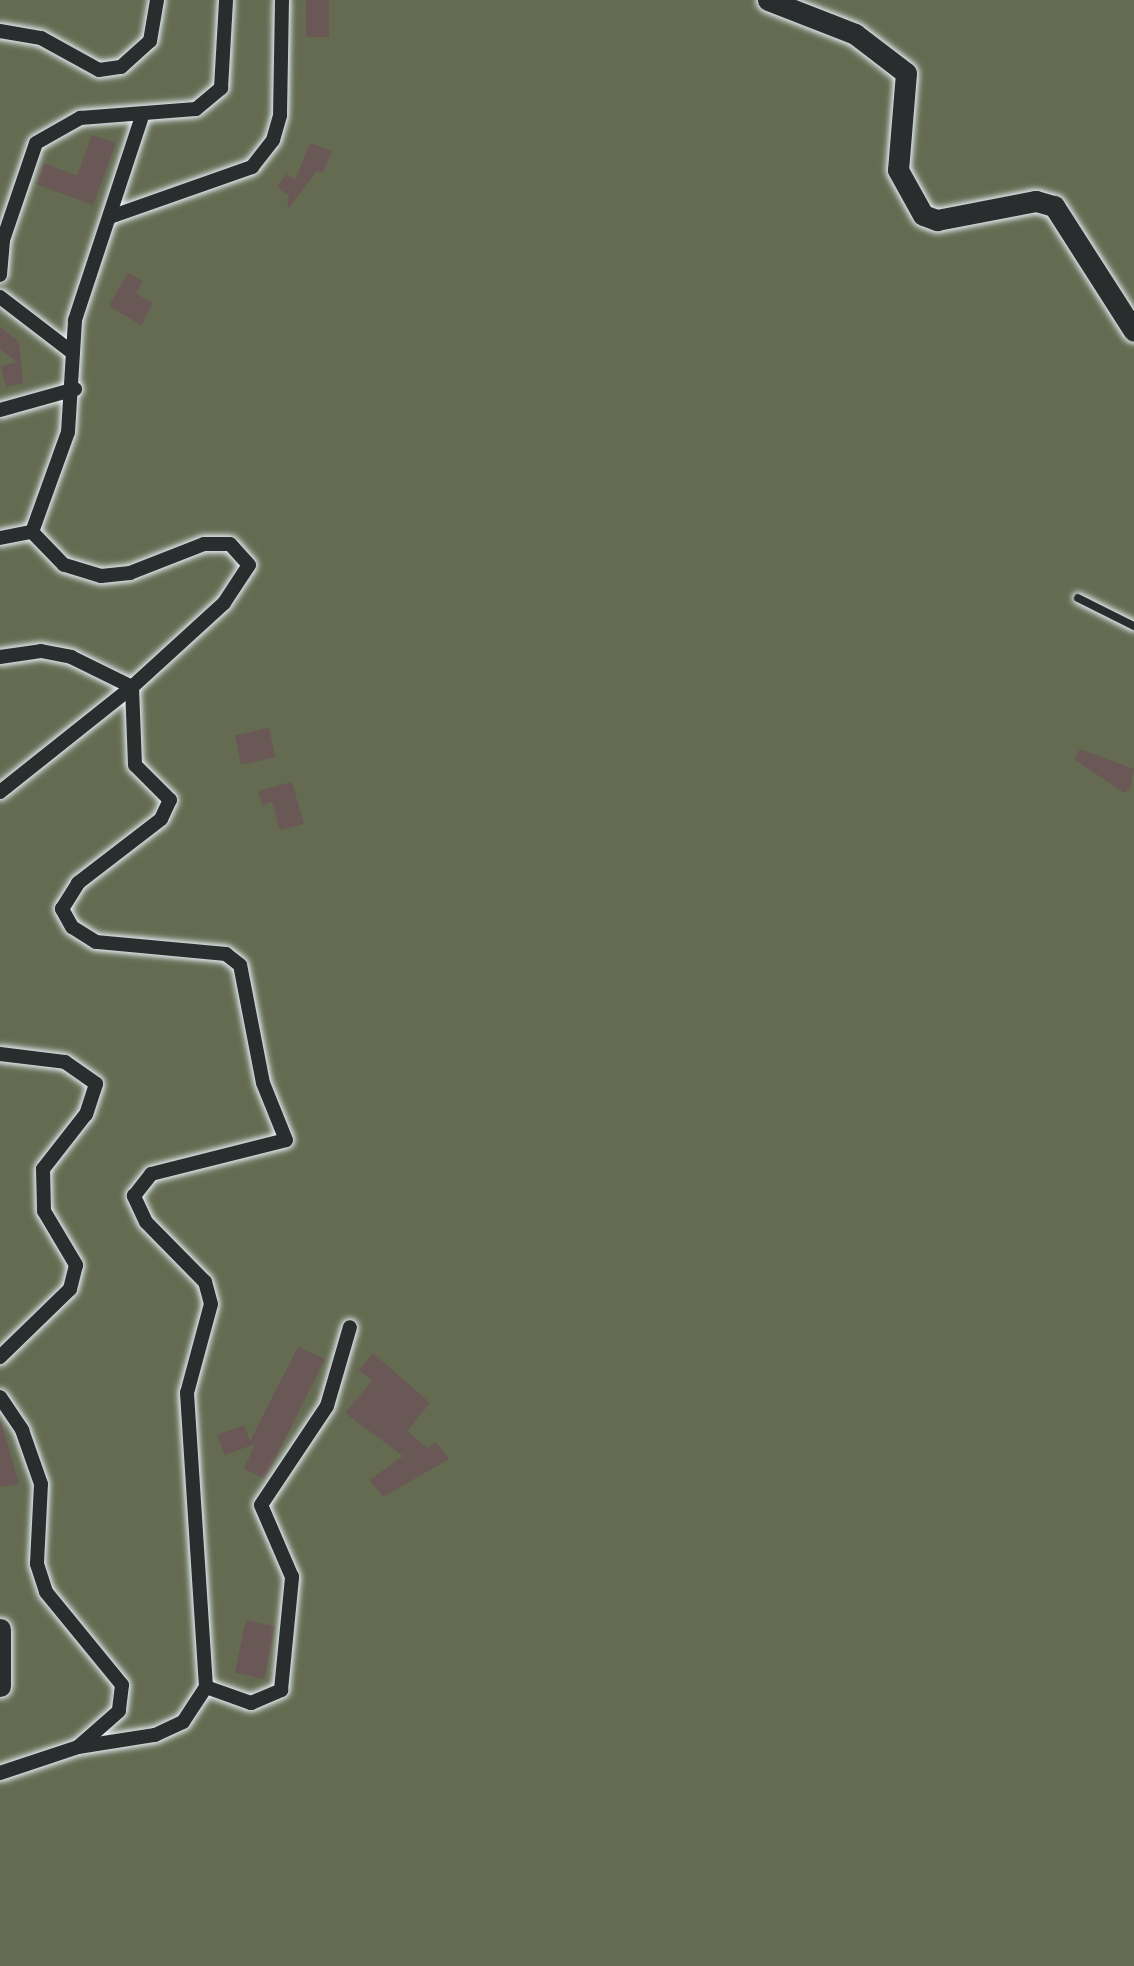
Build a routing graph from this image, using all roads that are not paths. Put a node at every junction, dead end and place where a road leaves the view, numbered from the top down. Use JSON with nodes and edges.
{"nodes":[{"id":1,"x":157,"y":0,"type":"edge"},
{"id":2,"x":226,"y":0,"type":"edge"},
{"id":3,"x":282,"y":0,"type":"edge"},
{"id":4,"x":768,"y":0,"type":"edge"},
{"id":5,"x":0,"y":31,"type":"edge"},
{"id":6,"x":142,"y":116,"type":"junction"},
{"id":7,"x":110,"y":217,"type":"junction"},
{"id":8,"x":0,"y":275,"type":"edge"},
{"id":9,"x":0,"y":297,"type":"edge"},
{"id":10,"x":1134,"y":331,"type":"edge"},
{"id":11,"x":74,"y":353,"type":"junction"},
{"id":12,"x":75,"y":389,"type":"junction"},
{"id":13,"x":0,"y":410,"type":"edge"},
{"id":14,"x":32,"y":532,"type":"junction"},
{"id":15,"x":0,"y":538,"type":"edge"},
{"id":16,"x":1078,"y":598,"type":"dead end"},
{"id":17,"x":1134,"y":626,"type":"edge"},
{"id":18,"x":0,"y":657,"type":"edge"},
{"id":19,"x":132,"y":687,"type":"junction"},
{"id":20,"x":0,"y":792,"type":"edge"},
{"id":21,"x":0,"y":1054,"type":"edge"},
{"id":22,"x":350,"y":1327,"type":"dead end"},
{"id":23,"x":0,"y":1358,"type":"edge"},
{"id":24,"x":0,"y":1397,"type":"edge"},
{"id":25,"x":0,"y":1629,"type":"edge"},
{"id":26,"x":0,"y":1686,"type":"edge"},
{"id":27,"x":206,"y":1687,"type":"junction"},
{"id":28,"x":78,"y":1747,"type":"junction"},
{"id":29,"x":0,"y":1773,"type":"edge"}],
"edges":[{"from":1,"to":5,"type":"street"},
{"from":2,"to":6,"type":"street"},
{"from":3,"to":7,"type":"street"},
{"from":4,"to":10,"type":"street"},
{"from":6,"to":7,"type":"street"},
{"from":6,"to":8,"type":"street"},
{"from":7,"to":11,"type":"street"},
{"from":9,"to":11,"type":"street"},
{"from":11,"to":12,"type":"street"},
{"from":12,"to":13,"type":"street"},
{"from":12,"to":14,"type":"street"},
{"from":14,"to":15,"type":"street"},
{"from":14,"to":19,"type":"street"},
{"from":16,"to":17,"type":"lane"},
{"from":18,"to":19,"type":"street"},
{"from":19,"to":20,"type":"street"},
{"from":19,"to":27,"type":"street"},
{"from":21,"to":23,"type":"street"},
{"from":22,"to":27,"type":"street"},
{"from":24,"to":28,"type":"street"},
{"from":25,"to":26,"type":"street"},
{"from":27,"to":28,"type":"street"},
{"from":28,"to":29,"type":"street"}]}
